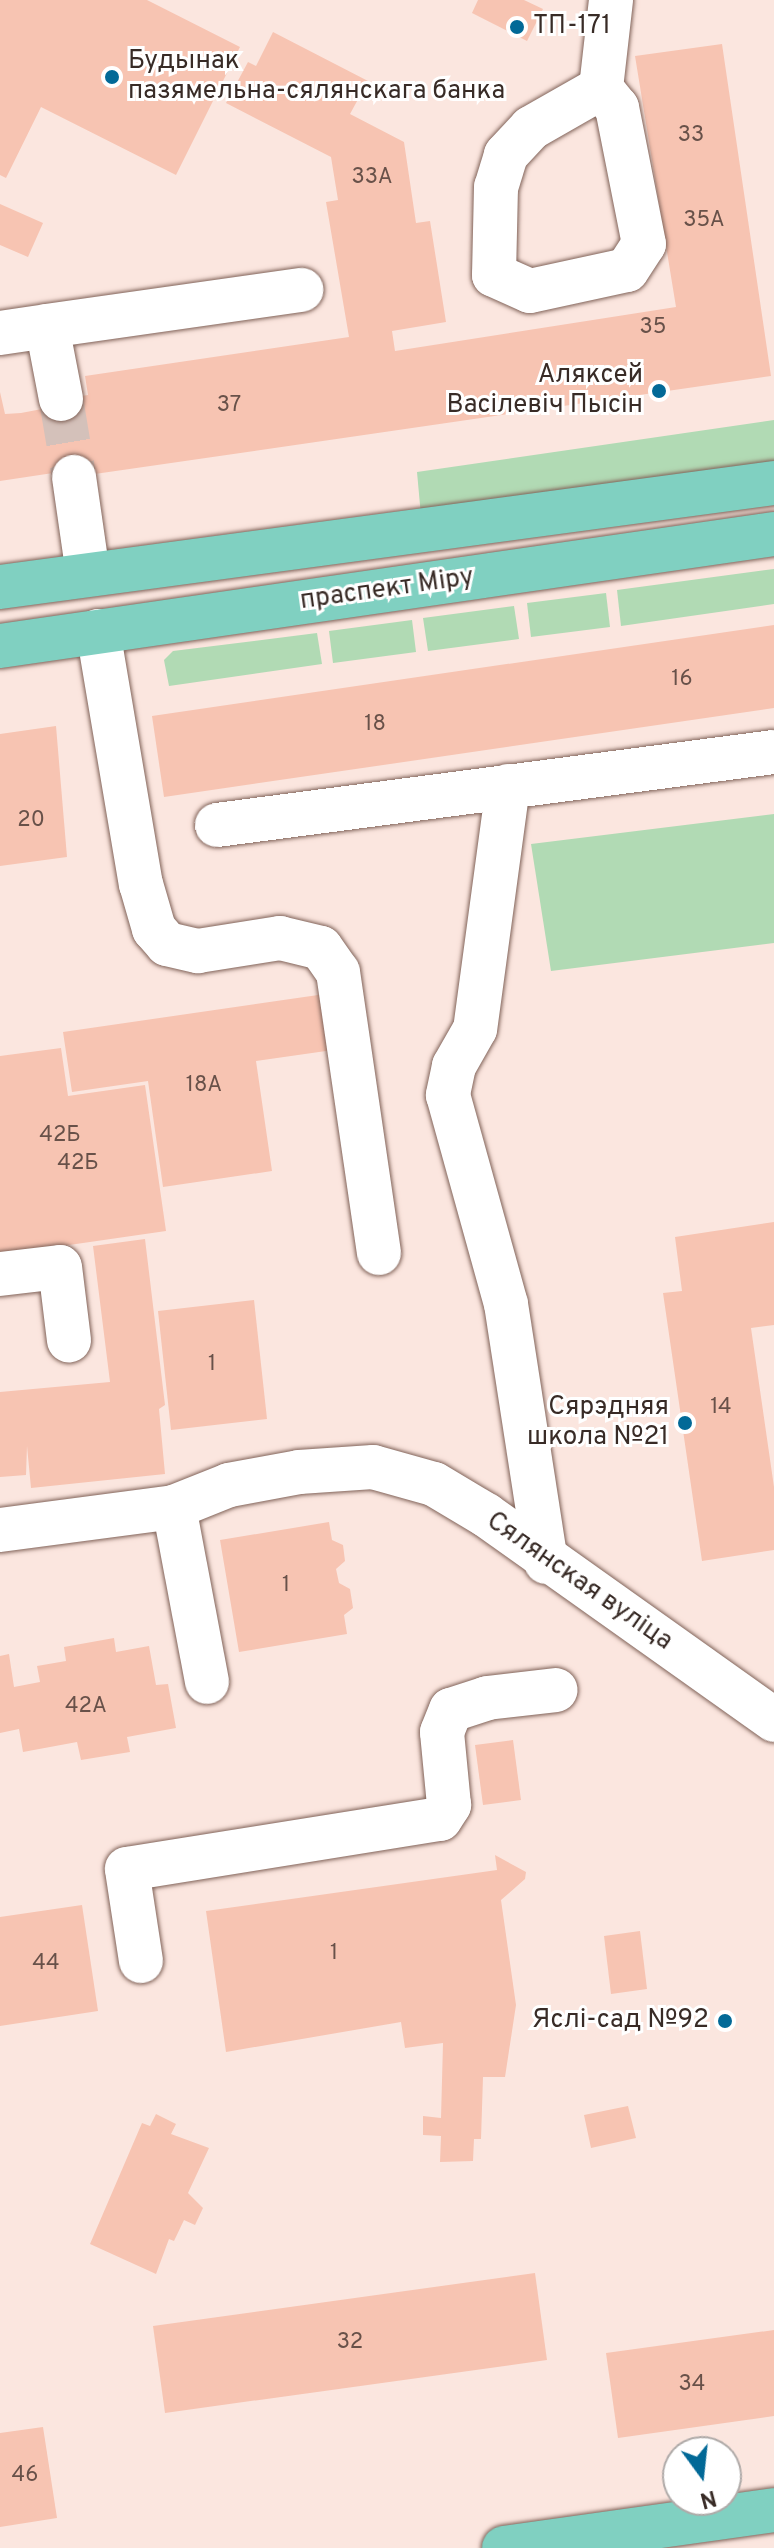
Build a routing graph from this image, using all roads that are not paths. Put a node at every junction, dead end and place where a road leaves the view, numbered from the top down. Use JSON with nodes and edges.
{"nodes":[{"id":1,"x":611,"y":0,"type":"edge"},
{"id":2,"x":601,"y":88,"type":"junction"},
{"id":3,"x":301,"y":290,"type":"dead end"},
{"id":4,"x":47,"y":326,"type":"junction"},
{"id":5,"x":0,"y":333,"type":"edge"},
{"id":6,"x":61,"y":399,"type":"tunnel mouth"},
{"id":7,"x":74,"y":477,"type":"tunnel mouth"},
{"id":8,"x":774,"y":483,"type":"edge"},
{"id":9,"x":774,"y":534,"type":"edge"},
{"id":10,"x":88,"y":574,"type":"junction"},
{"id":11,"x":0,"y":587,"type":"edge"},
{"id":12,"x":98,"y":631,"type":"junction"},
{"id":13,"x":0,"y":646,"type":"edge"},
{"id":14,"x":774,"y":752,"type":"edge"},
{"id":15,"x":508,"y":786,"type":"junction"},
{"id":16,"x":217,"y":825,"type":"dead end"},
{"id":17,"x":379,"y":1253,"type":"dead end"},
{"id":18,"x":0,"y":1274,"type":"edge"},
{"id":19,"x":69,"y":1340,"type":"dead end"},
{"id":20,"x":174,"y":1507,"type":"junction"},
{"id":21,"x":0,"y":1530,"type":"edge"},
{"id":22,"x":546,"y":1562,"type":"junction"},
{"id":23,"x":207,"y":1682,"type":"dead end"},
{"id":24,"x":556,"y":1690,"type":"dead end"},
{"id":25,"x":774,"y":1720,"type":"edge"},
{"id":26,"x":141,"y":1961,"type":"dead end"},
{"id":27,"x":774,"y":2510,"type":"edge"},
{"id":28,"x":599,"y":2542,"type":"edge"},
{"id":29,"x":504,"y":2548,"type":"edge"}],
"edges":[{"from":1,"to":2,"type":"lane"},
{"from":2,"to":2,"type":"lane"},
{"from":3,"to":4,"type":"lane"},
{"from":4,"to":5,"type":"lane"},
{"from":4,"to":6,"type":"lane"},
{"from":7,"to":10,"type":"lane"},
{"from":8,"to":10,"type":"main road","name":"праспект Міру"},
{"from":9,"to":12,"type":"main road","name":"праспект Міру"},
{"from":10,"to":11,"type":"main road","name":"праспект Міру"},
{"from":12,"to":13,"type":"main road","name":"праспект Міру"},
{"from":12,"to":17,"type":"lane"},
{"from":14,"to":15,"type":"lane"},
{"from":15,"to":16,"type":"lane"},
{"from":15,"to":22,"type":"lane"},
{"from":18,"to":19,"type":"lane"},
{"from":20,"to":21,"type":"lane"},
{"from":20,"to":22,"type":"lane","name":"Сялянская вуліца"},
{"from":20,"to":23,"type":"lane"},
{"from":22,"to":25,"type":"lane","name":"Сялянская вуліца"},
{"from":24,"to":26,"type":"lane"},
{"from":27,"to":28,"type":"main road"},
{"from":28,"to":29,"type":"main road"}]}
